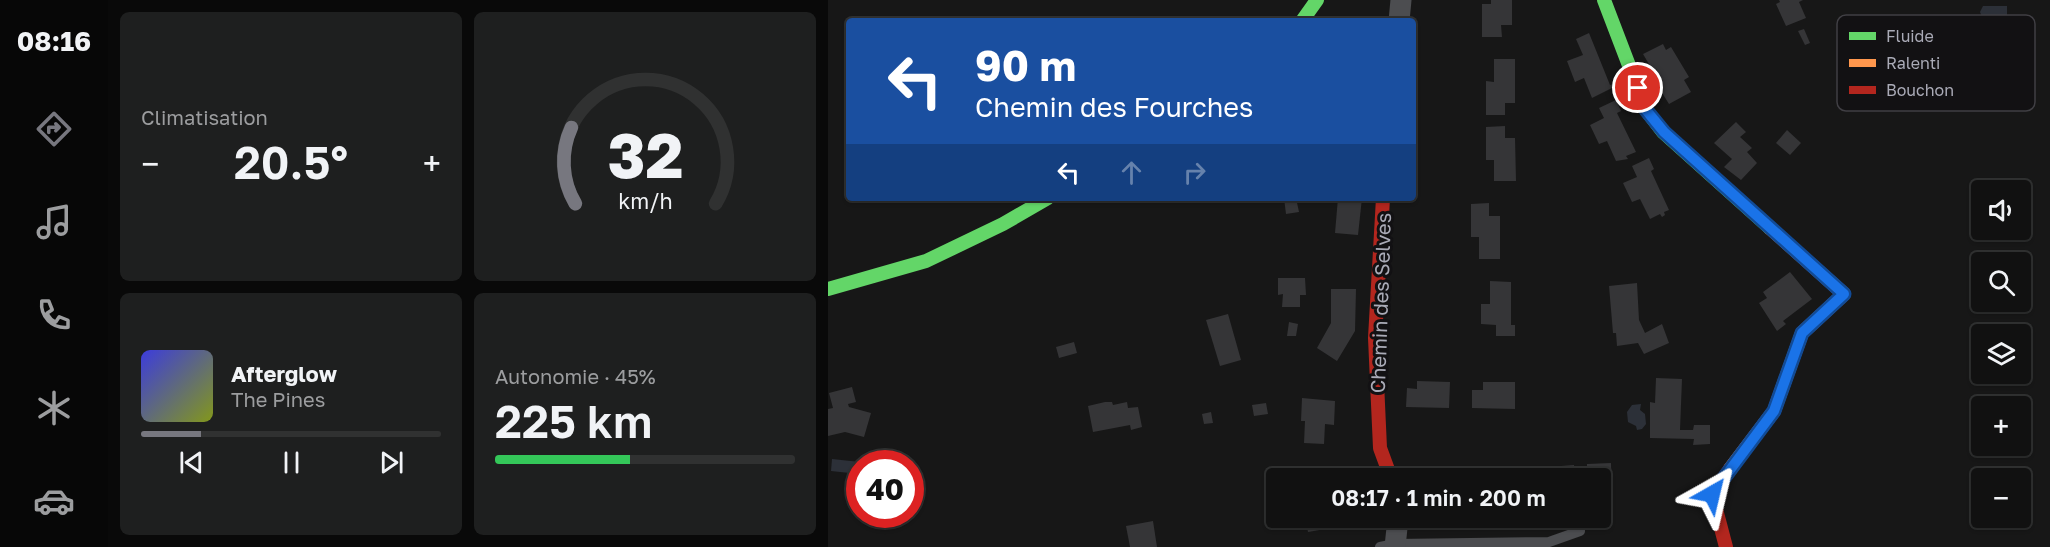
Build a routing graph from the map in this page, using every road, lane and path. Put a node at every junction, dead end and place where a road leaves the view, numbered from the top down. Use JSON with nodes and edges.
{"nodes":[{"id":1,"x":1317,"y":0,"type":"edge"},
{"id":2,"x":1401,"y":0,"type":"edge"},
{"id":3,"x":1604,"y":0,"type":"edge"},
{"id":4,"x":1295,"y":7,"type":"dead end"},
{"id":5,"x":1290,"y":18,"type":"edge"},
{"id":6,"x":1304,"y":18,"type":"edge"},
{"id":7,"x":1399,"y":18,"type":"edge"},
{"id":8,"x":1043,"y":201,"type":"edge"},
{"id":9,"x":1383,"y":201,"type":"edge"},
{"id":10,"x":828,"y":289,"type":"edge"},
{"id":11,"x":1387,"y":468,"type":"edge"},
{"id":12,"x":1395,"y":528,"type":"edge"},
{"id":13,"x":1580,"y":531,"type":"dead end"},
{"id":14,"x":1390,"y":546,"type":"edge"},
{"id":15,"x":1726,"y":547,"type":"edge"}],
"edges":[{"from":1,"to":6,"type":"street"},
{"from":2,"to":7,"type":"street"},
{"from":3,"to":15,"type":"street"},
{"from":4,"to":5,"type":"street"},
{"from":8,"to":10,"type":"street"},
{"from":9,"to":11,"type":"street","name":"Chemin des Selves"},
{"from":12,"to":14,"type":"street"},
{"from":13,"to":14,"type":"lane"}]}
